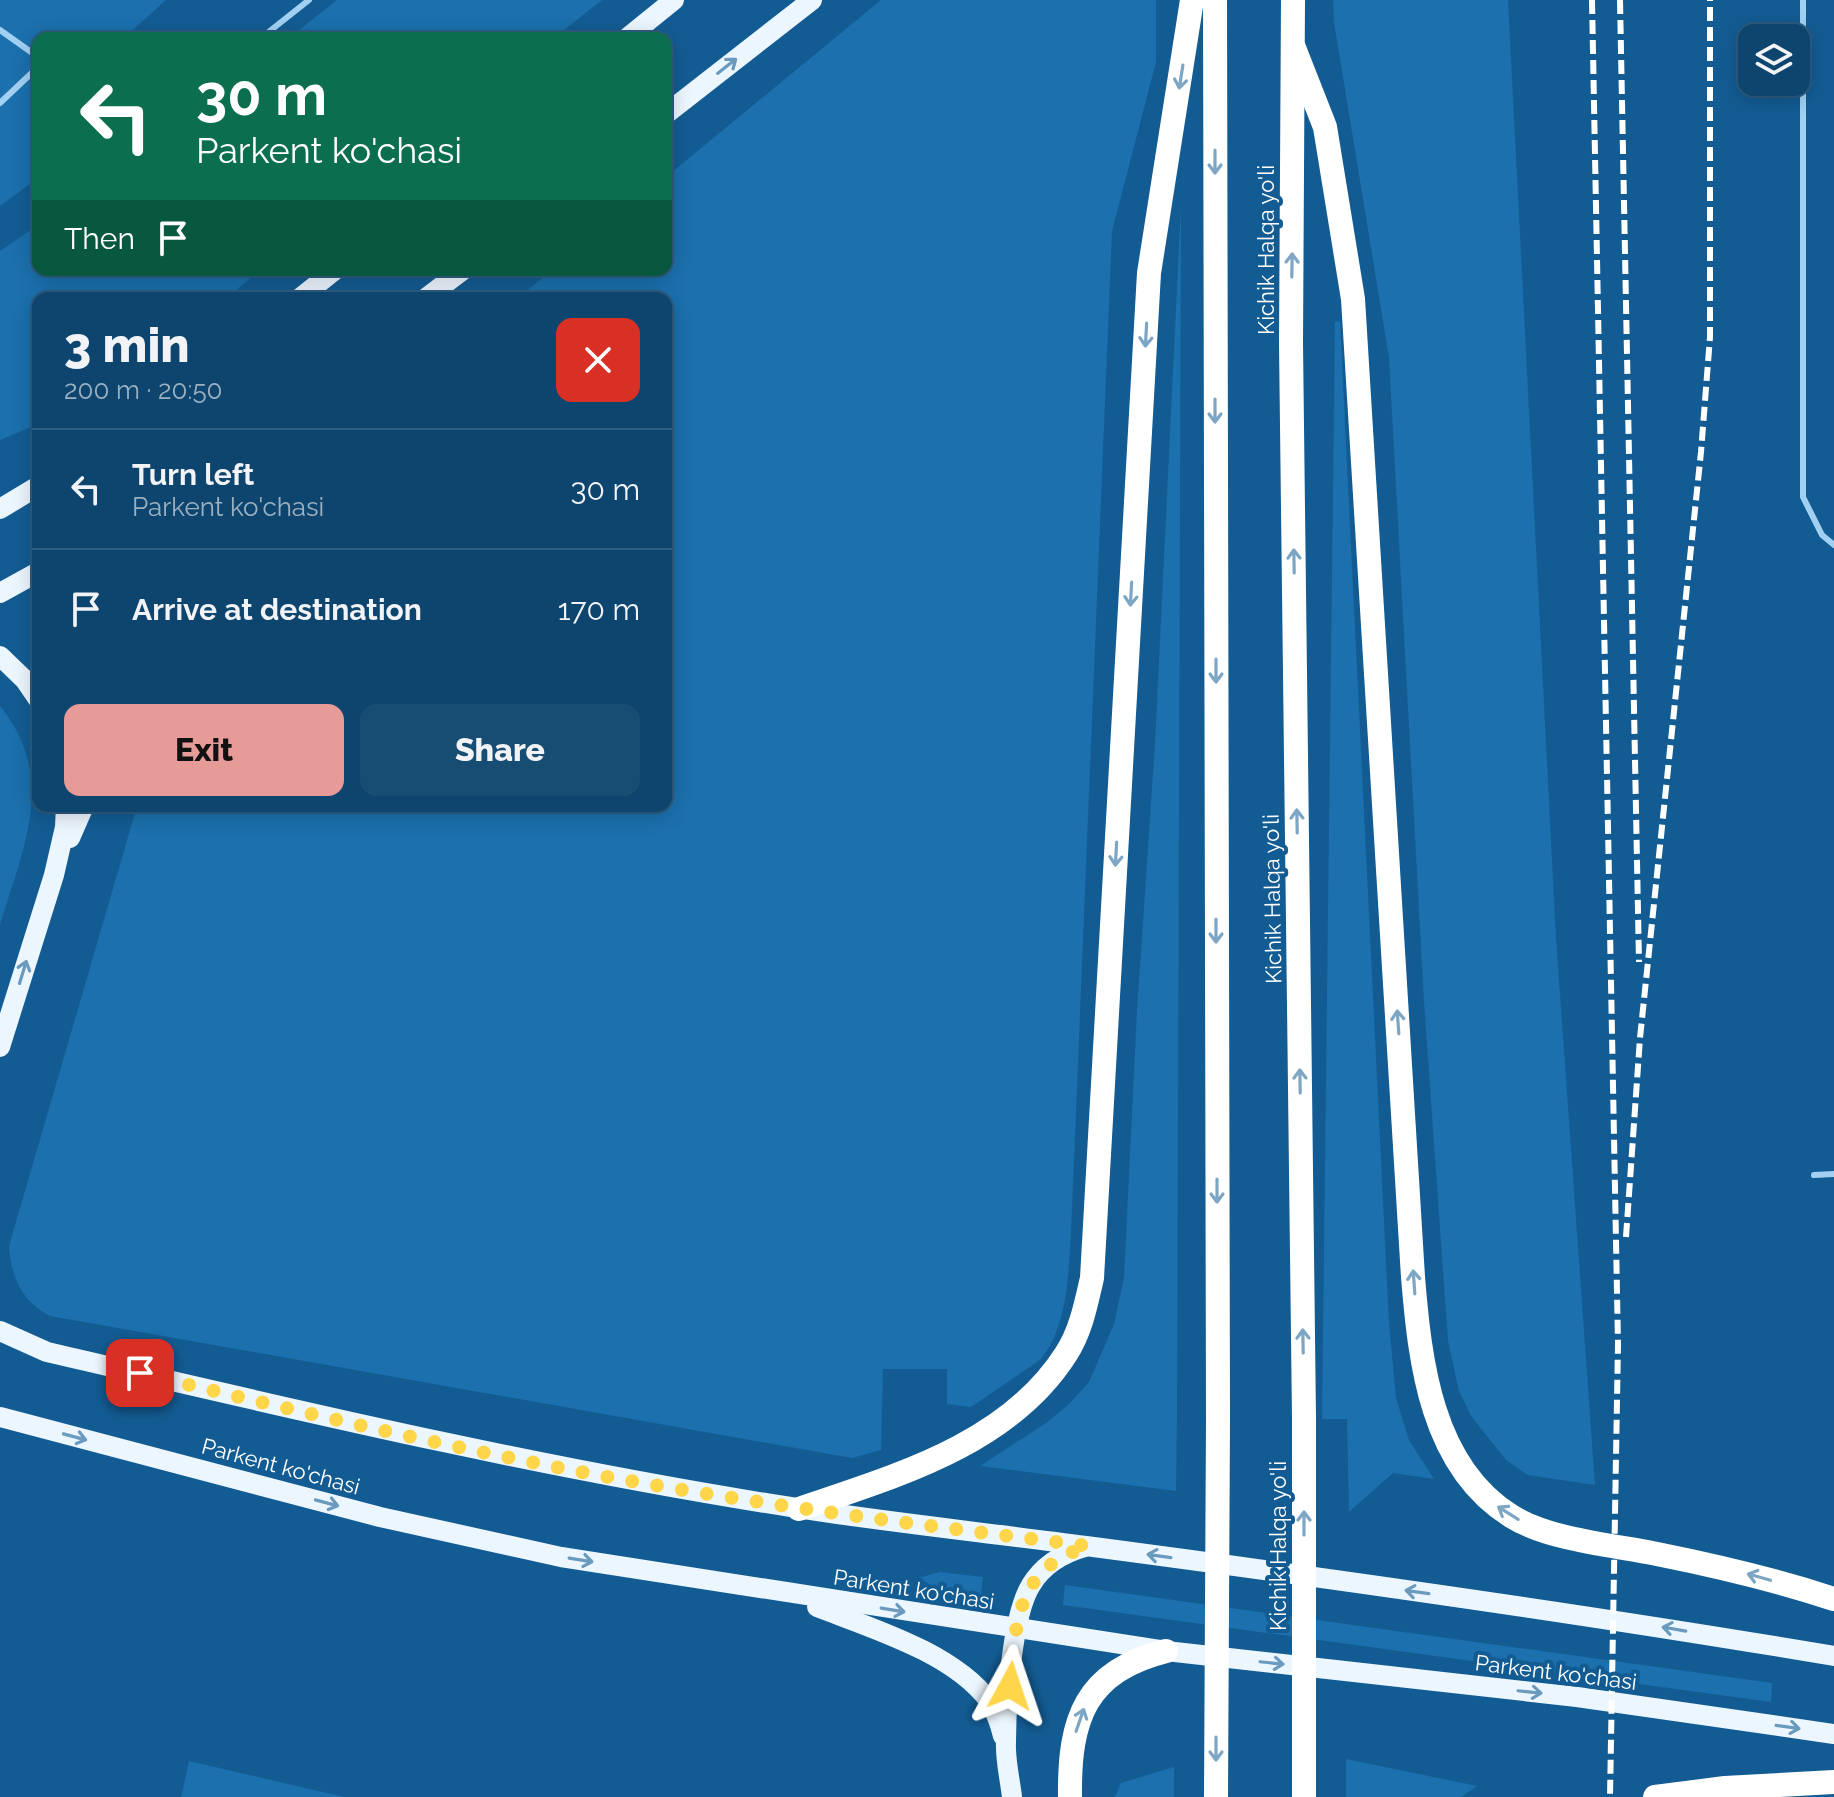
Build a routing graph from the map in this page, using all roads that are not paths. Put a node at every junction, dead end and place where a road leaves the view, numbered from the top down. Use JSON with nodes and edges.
{"nodes":[{"id":1,"x":309,"y":0,"type":"edge"},
{"id":2,"x":674,"y":0,"type":"edge"},
{"id":3,"x":812,"y":0,"type":"edge"},
{"id":4,"x":1192,"y":0,"type":"edge"},
{"id":5,"x":1215,"y":0,"type":"edge"},
{"id":6,"x":1293,"y":0,"type":"edge"},
{"id":7,"x":1803,"y":0,"type":"edge"},
{"id":8,"x":0,"y":30,"type":"edge"},
{"id":9,"x":269,"y":32,"type":"edge"},
{"id":10,"x":634,"y":32,"type":"edge"},
{"id":11,"x":1294,"y":48,"type":"junction"},
{"id":12,"x":32,"y":53,"type":"edge"},
{"id":13,"x":32,"y":73,"type":"edge"},
{"id":14,"x":0,"y":103,"type":"edge"},
{"id":15,"x":672,"y":109,"type":"edge"},
{"id":16,"x":328,"y":276,"type":"edge"},
{"id":17,"x":455,"y":276,"type":"edge"},
{"id":18,"x":308,"y":292,"type":"edge"},
{"id":19,"x":434,"y":292,"type":"edge"},
{"id":20,"x":32,"y":490,"type":"edge"},
{"id":21,"x":0,"y":509,"type":"edge"},
{"id":22,"x":1834,"y":545,"type":"edge"},
{"id":23,"x":32,"y":575,"type":"edge"},
{"id":24,"x":0,"y":593,"type":"edge"},
{"id":25,"x":0,"y":656,"type":"edge"},
{"id":26,"x":32,"y":690,"type":"edge"},
{"id":27,"x":66,"y":812,"type":"edge"},
{"id":28,"x":81,"y":812,"type":"edge"},
{"id":29,"x":54,"y":875,"type":"junction"},
{"id":30,"x":0,"y":1047,"type":"edge"},
{"id":31,"x":1834,"y":1174,"type":"edge"},
{"id":32,"x":1814,"y":1175,"type":"dead end"},
{"id":33,"x":0,"y":1331,"type":"edge"},
{"id":34,"x":0,"y":1417,"type":"edge"},
{"id":35,"x":799,"y":1509,"type":"junction"},
{"id":36,"x":1089,"y":1546,"type":"junction"},
{"id":37,"x":784,"y":1593,"type":"junction"},
{"id":38,"x":1834,"y":1599,"type":"edge"},
{"id":39,"x":1015,"y":1629,"type":"junction"},
{"id":40,"x":1166,"y":1651,"type":"junction"},
{"id":41,"x":1834,"y":1656,"type":"edge"},
{"id":42,"x":1834,"y":1734,"type":"edge"},
{"id":43,"x":1006,"y":1744,"type":"junction"},
{"id":44,"x":1834,"y":1782,"type":"edge"},
{"id":45,"x":1012,"y":1797,"type":"edge"},
{"id":46,"x":1070,"y":1797,"type":"edge"},
{"id":47,"x":1216,"y":1797,"type":"edge"},
{"id":48,"x":1304,"y":1797,"type":"edge"},
{"id":49,"x":1655,"y":1797,"type":"edge"}],
"edges":[{"from":1,"to":9,"type":"lane"},
{"from":2,"to":10,"type":"main road"},
{"from":15,"to":3,"type":"main road","one_way":true},
{"from":4,"to":35,"type":"highway","one_way":true},
{"from":5,"to":47,"type":"highway","one_way":true,"bridge":true},
{"from":6,"to":11,"type":"highway","name":"Kichik Halqa yo'li"},
{"from":7,"to":22,"type":"lane"},
{"from":8,"to":12,"type":"lane"},
{"from":38,"to":11,"type":"highway","one_way":true},
{"from":48,"to":11,"type":"highway","name":"Kichik Halqa yo'li","one_way":true,"bridge":true},
{"from":13,"to":14,"type":"lane"},
{"from":16,"to":18,"type":"main road"},
{"from":17,"to":19,"type":"main road"},
{"from":20,"to":21,"type":"main road"},
{"from":23,"to":24,"type":"main road"},
{"from":25,"to":26,"type":"main road"},
{"from":27,"to":29,"type":"main road"},
{"from":28,"to":29,"type":"main road"},
{"from":30,"to":29,"type":"main road","one_way":true},
{"from":31,"to":32,"type":"lane"},
{"from":33,"to":35,"type":"main road"},
{"from":34,"to":37,"type":"main road","name":"Parkent ko'chasi","one_way":true},
{"from":35,"to":36,"type":"main road"},
{"from":36,"to":39,"type":"main road"},
{"from":41,"to":36,"type":"main road","one_way":true},
{"from":37,"to":39,"type":"main road","name":"Parkent ko'chasi","one_way":true},
{"from":37,"to":43,"type":"main road"},
{"from":39,"to":40,"type":"main road","name":"Parkent ko'chasi"},
{"from":39,"to":43,"type":"main road"},
{"from":40,"to":42,"type":"main road","name":"Parkent ko'chasi","one_way":true},
{"from":46,"to":40,"type":"highway","one_way":true},
{"from":43,"to":45,"type":"main road"},
{"from":44,"to":49,"type":"highway"}]}
